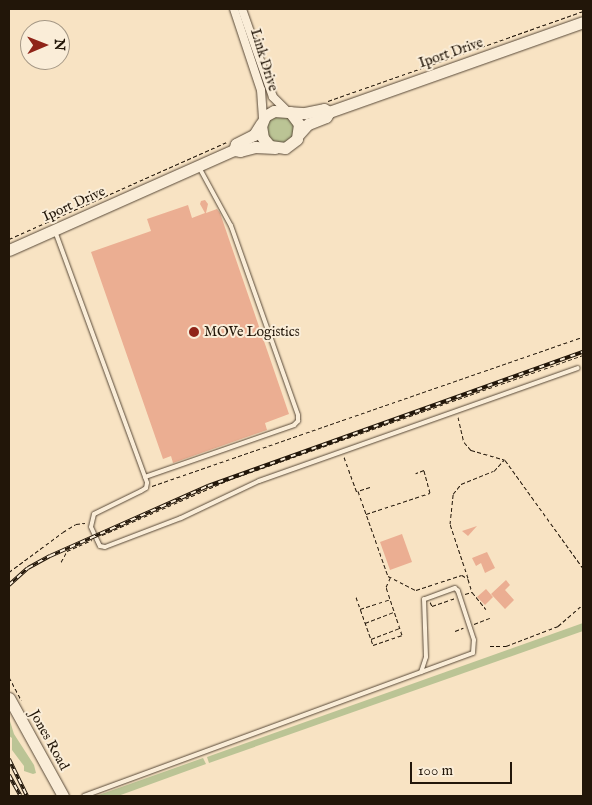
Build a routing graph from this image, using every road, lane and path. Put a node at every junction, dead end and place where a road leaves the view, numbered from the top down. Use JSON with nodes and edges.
{"nodes":[{"id":1,"x":234,"y":9,"type":"edge"},
{"id":2,"x":242,"y":9,"type":"edge"},
{"id":3,"x":583,"y":11,"type":"edge"},
{"id":4,"x":583,"y":22,"type":"edge"},
{"id":5,"x":326,"y":107,"type":"junction"},
{"id":6,"x":289,"y":112,"type":"junction"},
{"id":7,"x":262,"y":122,"type":"junction"},
{"id":8,"x":298,"y":135,"type":"junction"},
{"id":9,"x":233,"y":144,"type":"junction"},
{"id":10,"x":276,"y":148,"type":"junction"},
{"id":11,"x":198,"y":166,"type":"junction"},
{"id":12,"x":55,"y":229,"type":"junction"},
{"id":13,"x":9,"y":239,"type":"edge"},
{"id":14,"x":9,"y":250,"type":"edge"},
{"id":15,"x":583,"y":337,"type":"edge"},
{"id":16,"x":583,"y":354,"type":"edge"},
{"id":17,"x":578,"y":368,"type":"dead end"},
{"id":18,"x":456,"y":411,"type":"junction"},
{"id":19,"x":338,"y":441,"type":"junction"},
{"id":20,"x":342,"y":452,"type":"junction"},
{"id":21,"x":505,"y":460,"type":"junction"},
{"id":22,"x":416,"y":473,"type":"dead end"},
{"id":23,"x":145,"y":477,"type":"junction"},
{"id":24,"x":370,"y":487,"type":"dead end"},
{"id":25,"x":146,"y":488,"type":"junction"},
{"id":26,"x":358,"y":491,"type":"junction"},
{"id":27,"x":366,"y":514,"type":"junction"},
{"id":28,"x":91,"y":522,"type":"junction"},
{"id":29,"x":96,"y":538,"type":"junction"},
{"id":30,"x":61,"y":562,"type":"dead end"},
{"id":31,"x":583,"y":568,"type":"edge"},
{"id":32,"x":9,"y":572,"type":"edge"},
{"id":33,"x":390,"y":578,"type":"junction"},
{"id":34,"x":468,"y":579,"type":"junction"},
{"id":35,"x":472,"y":592,"type":"junction"},
{"id":36,"x":460,"y":596,"type":"junction"},
{"id":37,"x":356,"y":597,"type":"dead end"},
{"id":38,"x":427,"y":597,"type":"junction"},
{"id":39,"x":390,"y":599,"type":"junction"},
{"id":40,"x":583,"y":604,"type":"edge"},
{"id":41,"x":360,"y":609,"type":"junction"},
{"id":42,"x":486,"y":609,"type":"dead end"},
{"id":43,"x":395,"y":612,"type":"junction"},
{"id":44,"x":365,"y":623,"type":"junction"},
{"id":45,"x":401,"y":628,"type":"junction"},
{"id":46,"x":371,"y":639,"type":"junction"},
{"id":47,"x":490,"y":646,"type":"dead end"},
{"id":48,"x":421,"y":672,"type":"junction"},
{"id":49,"x":9,"y":698,"type":"edge"},
{"id":50,"x":63,"y":796,"type":"edge"},
{"id":51,"x":84,"y":796,"type":"edge"}],
"edges":[{"from":1,"to":7,"type":"street","name":"Link Drive"},
{"from":2,"to":6,"type":"street","name":"Link Drive"},
{"from":3,"to":5,"type":"path"},
{"from":4,"to":5,"type":"street","name":"Iport Drive"},
{"from":5,"to":6,"type":"street","name":"Iport Drive"},
{"from":5,"to":8,"type":"street","name":"Iport Drive"},
{"from":6,"to":7,"type":"street"},
{"from":6,"to":8,"type":"street"},
{"from":7,"to":9,"type":"street","name":"Iport Drive"},
{"from":7,"to":10,"type":"street"},
{"from":8,"to":10,"type":"street"},
{"from":9,"to":10,"type":"street","name":"Iport Drive"},
{"from":9,"to":11,"type":"street","name":"Iport Drive"},
{"from":9,"to":13,"type":"path"},
{"from":11,"to":12,"type":"street","name":"Iport Drive"},
{"from":11,"to":23,"type":"lane"},
{"from":12,"to":14,"type":"street","name":"Iport Drive"},
{"from":12,"to":23,"type":"lane"},
{"from":15,"to":25,"type":"path"},
{"from":16,"to":19,"type":"path"},
{"from":17,"to":18,"type":"lane"},
{"from":18,"to":20,"type":"lane"},
{"from":18,"to":21,"type":"path"},
{"from":19,"to":20,"type":"path"},
{"from":19,"to":29,"type":"path"},
{"from":20,"to":26,"type":"path"},
{"from":20,"to":29,"type":"lane"},
{"from":21,"to":31,"type":"path"},
{"from":21,"to":34,"type":"path"},
{"from":22,"to":27,"type":"path"},
{"from":23,"to":25,"type":"lane"},
{"from":24,"to":26,"type":"path"},
{"from":25,"to":28,"type":"lane"},
{"from":26,"to":27,"type":"path"},
{"from":27,"to":33,"type":"path"},
{"from":28,"to":29,"type":"lane"},
{"from":28,"to":32,"type":"path"},
{"from":29,"to":30,"type":"path"},
{"from":33,"to":34,"type":"path"},
{"from":33,"to":39,"type":"path"},
{"from":34,"to":35,"type":"path"},
{"from":35,"to":36,"type":"path"},
{"from":35,"to":42,"type":"path"},
{"from":36,"to":38,"type":"lane"},
{"from":36,"to":38,"type":"path"},
{"from":36,"to":48,"type":"lane"},
{"from":37,"to":41,"type":"path"},
{"from":38,"to":48,"type":"lane"},
{"from":39,"to":41,"type":"path"},
{"from":39,"to":43,"type":"path"},
{"from":40,"to":47,"type":"path"},
{"from":41,"to":44,"type":"path"},
{"from":43,"to":44,"type":"path"},
{"from":43,"to":45,"type":"path"},
{"from":44,"to":46,"type":"path"},
{"from":45,"to":46,"type":"path"},
{"from":45,"to":46,"type":"path"},
{"from":48,"to":51,"type":"lane"},
{"from":49,"to":50,"type":"street","name":"Jones Road"}]}
